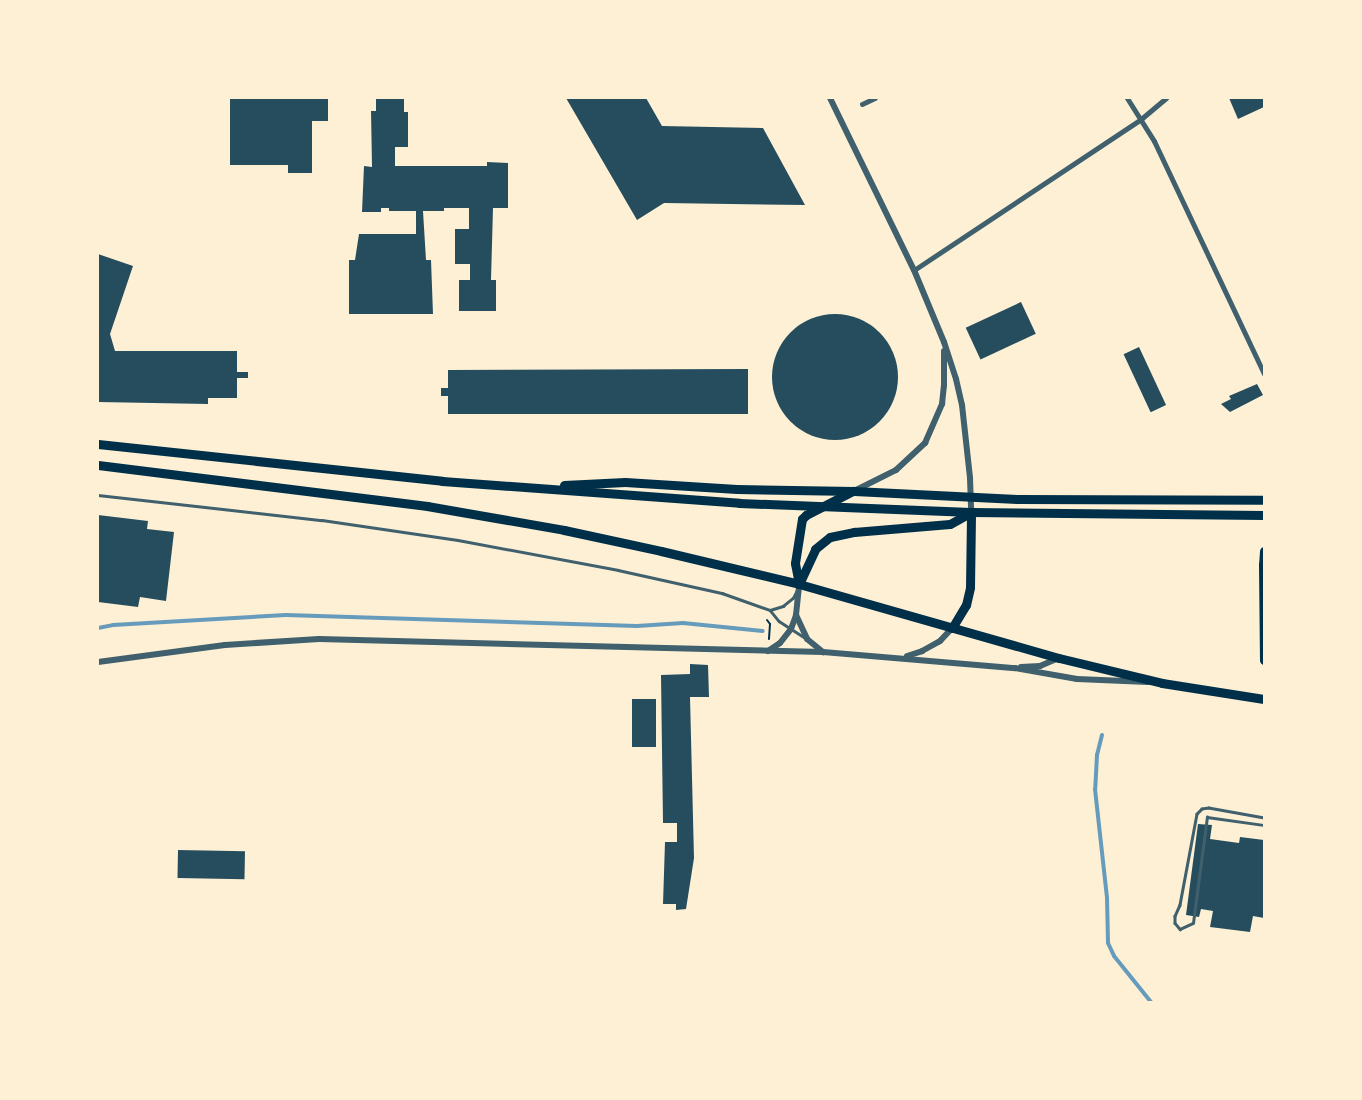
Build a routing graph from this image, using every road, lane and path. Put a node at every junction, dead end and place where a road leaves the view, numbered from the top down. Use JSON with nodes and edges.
{"nodes":[{"id":1,"x":830,"y":98,"type":"edge"},
{"id":2,"x":875,"y":98,"type":"edge"},
{"id":3,"x":1127,"y":98,"type":"edge"},
{"id":4,"x":1166,"y":98,"type":"edge"},
{"id":5,"x":862,"y":104,"type":"dead end"},
{"id":6,"x":1141,"y":119,"type":"junction"},
{"id":7,"x":914,"y":270,"type":"junction"},
{"id":8,"x":944,"y":342,"type":"junction"},
{"id":9,"x":1264,"y":374,"type":"edge"},
{"id":10,"x":98,"y":444,"type":"edge"},
{"id":11,"x":98,"y":466,"type":"edge"},
{"id":12,"x":524,"y":487,"type":"junction"},
{"id":13,"x":854,"y":491,"type":"junction"},
{"id":14,"x":98,"y":495,"type":"edge"},
{"id":15,"x":970,"y":496,"type":"junction"},
{"id":16,"x":1264,"y":500,"type":"edge"},
{"id":17,"x":824,"y":506,"type":"junction"},
{"id":18,"x":971,"y":512,"type":"junction"},
{"id":19,"x":1264,"y":515,"type":"edge"},
{"id":20,"x":1264,"y":551,"type":"edge"},
{"id":21,"x":799,"y":584,"type":"junction"},
{"id":22,"x":770,"y":610,"type":"junction"},
{"id":23,"x":796,"y":615,"type":"junction"},
{"id":24,"x":767,"y":620,"type":"dead end"},
{"id":25,"x":952,"y":628,"type":"junction"},
{"id":26,"x":791,"y":629,"type":"junction"},
{"id":27,"x":807,"y":639,"type":"junction"},
{"id":28,"x":768,"y":643,"type":"dead end"},
{"id":29,"x":768,"y":651,"type":"junction"},
{"id":30,"x":824,"y":652,"type":"junction"},
{"id":31,"x":903,"y":657,"type":"junction"},
{"id":32,"x":1059,"y":658,"type":"junction"},
{"id":33,"x":1264,"y":660,"type":"edge"},
{"id":34,"x":98,"y":662,"type":"edge"},
{"id":35,"x":1015,"y":668,"type":"junction"},
{"id":36,"x":1162,"y":683,"type":"junction"},
{"id":37,"x":1264,"y":698,"type":"edge"},
{"id":38,"x":1264,"y":818,"type":"edge"},
{"id":39,"x":1264,"y":825,"type":"edge"}],
"edges":[{"from":1,"to":7,"type":"street"},
{"from":2,"to":5,"type":"street"},
{"from":3,"to":6,"type":"street"},
{"from":4,"to":6,"type":"street"},
{"from":6,"to":7,"type":"street"},
{"from":6,"to":9,"type":"street"},
{"from":7,"to":8,"type":"street"},
{"from":8,"to":13,"type":"street"},
{"from":8,"to":15,"type":"street"},
{"from":10,"to":12,"type":"main road"},
{"from":11,"to":21,"type":"main road"},
{"from":12,"to":13,"type":"main road"},
{"from":12,"to":17,"type":"main road"},
{"from":13,"to":15,"type":"main road"},
{"from":13,"to":17,"type":"main road"},
{"from":14,"to":22,"type":"lane"},
{"from":15,"to":16,"type":"main road"},
{"from":15,"to":18,"type":"street"},
{"from":17,"to":18,"type":"main road"},
{"from":17,"to":21,"type":"main road"},
{"from":18,"to":19,"type":"main road"},
{"from":18,"to":21,"type":"main road"},
{"from":18,"to":25,"type":"main road"},
{"from":20,"to":33,"type":"main road"},
{"from":21,"to":22,"type":"lane"},
{"from":21,"to":23,"type":"street"},
{"from":21,"to":25,"type":"main road"},
{"from":22,"to":26,"type":"lane"},
{"from":23,"to":26,"type":"street"},
{"from":23,"to":27,"type":"street"},
{"from":24,"to":28,"type":"path"},
{"from":25,"to":31,"type":"street"},
{"from":25,"to":32,"type":"main road"},
{"from":26,"to":27,"type":"lane"},
{"from":26,"to":29,"type":"street"},
{"from":27,"to":30,"type":"street"},
{"from":29,"to":30,"type":"street"},
{"from":29,"to":34,"type":"street"},
{"from":30,"to":31,"type":"street"},
{"from":31,"to":35,"type":"street"},
{"from":32,"to":35,"type":"street"},
{"from":32,"to":36,"type":"main road"},
{"from":35,"to":36,"type":"street"},
{"from":36,"to":37,"type":"main road"},
{"from":38,"to":39,"type":"lane"}]}
